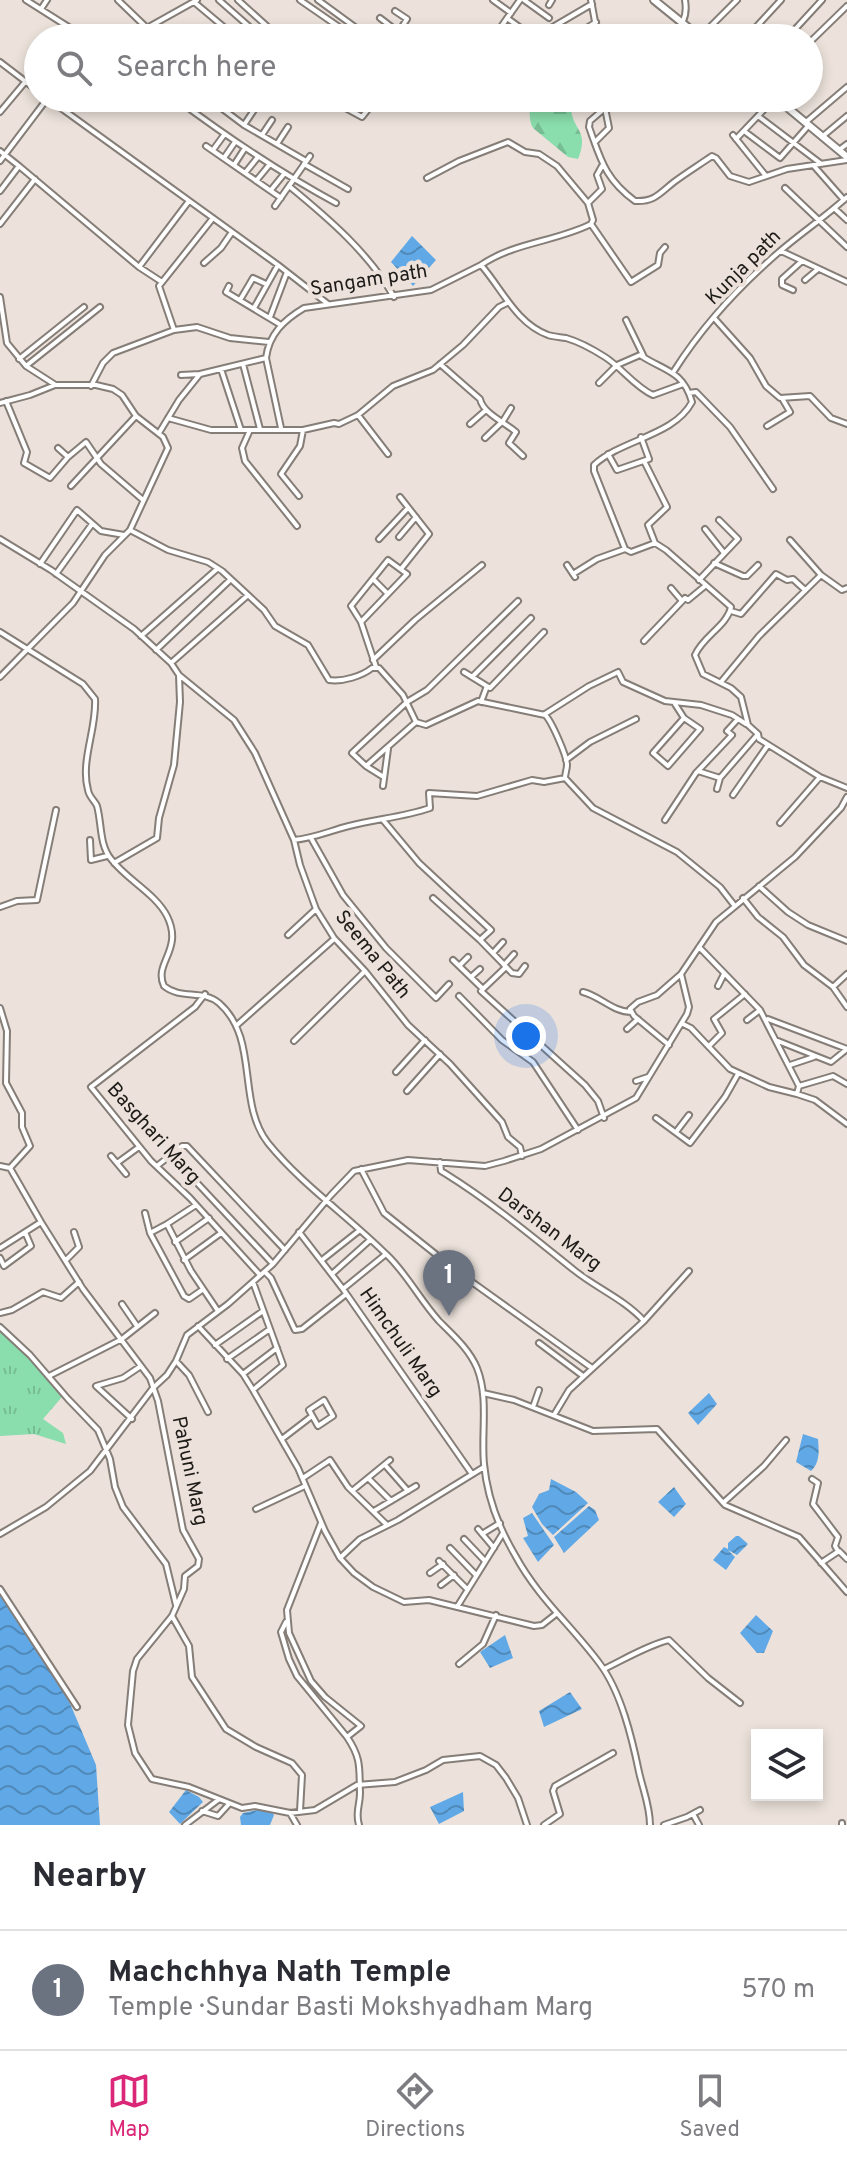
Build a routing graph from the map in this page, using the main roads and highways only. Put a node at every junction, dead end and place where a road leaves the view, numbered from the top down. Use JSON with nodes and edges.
{"nodes":[{"id":1,"x":654,"y":0,"type":"edge"},
{"id":2,"x":684,"y":24,"type":"edge"},
{"id":3,"x":793,"y":112,"type":"edge"},
{"id":4,"x":847,"y":158,"type":"edge"}],
"edges":[{"from":1,"to":2,"type":"main road"},
{"from":3,"to":4,"type":"main road"}]}
